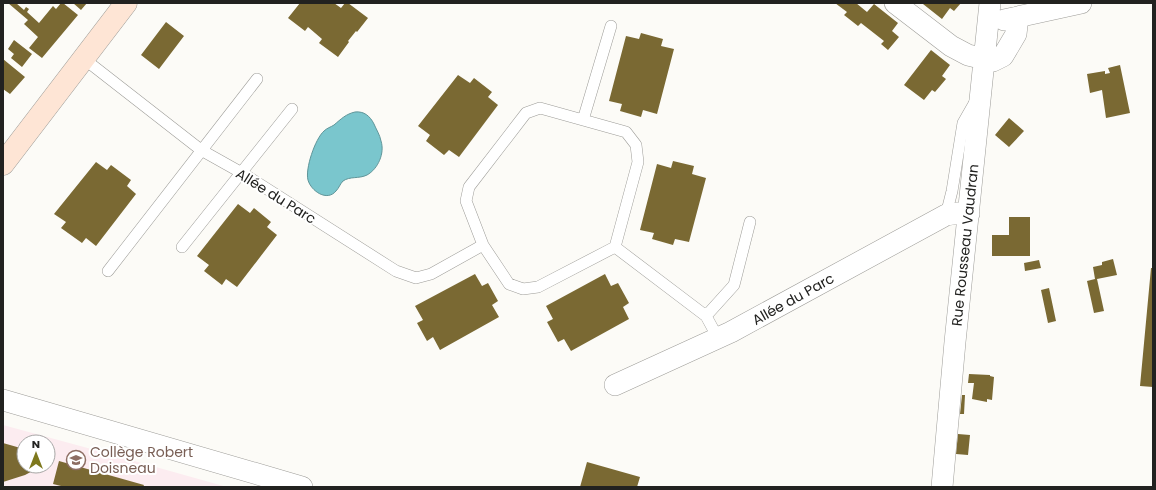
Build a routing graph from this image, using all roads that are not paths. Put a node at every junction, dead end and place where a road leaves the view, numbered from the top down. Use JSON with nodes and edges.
{"nodes":[{"id":1,"x":894,"y":3,"type":"edge"},
{"id":2,"x":990,"y":3,"type":"edge"},
{"id":3,"x":1081,"y":3,"type":"edge"},
{"id":4,"x":124,"y":4,"type":"edge"},
{"id":5,"x":1018,"y":17,"type":"junction"},
{"id":6,"x":988,"y":24,"type":"junction"},
{"id":7,"x":610,"y":26,"type":"dead end"},
{"id":8,"x":83,"y":58,"type":"junction"},
{"id":9,"x":984,"y":59,"type":"junction"},
{"id":10,"x":257,"y":79,"type":"dead end"},
{"id":11,"x":981,"y":90,"type":"junction"},
{"id":12,"x":292,"y":109,"type":"dead end"},
{"id":13,"x":583,"y":120,"type":"junction"},
{"id":14,"x":201,"y":150,"type":"junction"},
{"id":15,"x":3,"y":164,"type":"edge"},
{"id":16,"x":242,"y":173,"type":"junction"},
{"id":17,"x":969,"y":214,"type":"junction"},
{"id":18,"x":946,"y":215,"type":"junction"},
{"id":19,"x":750,"y":222,"type":"dead end"},
{"id":20,"x":483,"y":245,"type":"junction"},
{"id":21,"x":182,"y":247,"type":"dead end"},
{"id":22,"x":615,"y":247,"type":"junction"},
{"id":23,"x":108,"y":271,"type":"dead end"},
{"id":24,"x":706,"y":316,"type":"junction"},
{"id":25,"x":718,"y":338,"type":"junction"},
{"id":26,"x":615,"y":385,"type":"dead end"},
{"id":27,"x":3,"y":400,"type":"edge"},
{"id":28,"x":293,"y":486,"type":"edge"},
{"id":29,"x":942,"y":487,"type":"edge"}],
"edges":[{"from":1,"to":9,"type":"street"},
{"from":2,"to":6,"type":"street","name":"Rue Rousseau Vaudran"},
{"from":3,"to":5,"type":"street"},
{"from":4,"to":8,"type":"main road"},
{"from":5,"to":6,"type":"street"},
{"from":5,"to":9,"type":"street"},
{"from":6,"to":9,"type":"street","name":"Rue Rousseau Vaudran"},
{"from":7,"to":13,"type":"lane"},
{"from":8,"to":14,"type":"lane","name":"Allée du Parc"},
{"from":8,"to":15,"type":"main road"},
{"from":9,"to":11,"type":"street","name":"Rue Rousseau Vaudran"},
{"from":10,"to":14,"type":"lane"},
{"from":11,"to":17,"type":"street","name":"Rue Rousseau Vaudran"},
{"from":11,"to":18,"type":"lane"},
{"from":12,"to":16,"type":"lane"},
{"from":13,"to":20,"type":"lane"},
{"from":13,"to":22,"type":"lane"},
{"from":14,"to":16,"type":"lane","name":"Allée du Parc"},
{"from":14,"to":23,"type":"lane"},
{"from":16,"to":20,"type":"lane","name":"Allée du Parc"},
{"from":16,"to":21,"type":"lane"},
{"from":17,"to":18,"type":"street","name":"Allée du Parc"},
{"from":17,"to":29,"type":"street","name":"Rue Rousseau Vaudran"},
{"from":18,"to":25,"type":"street","name":"Allée du Parc"},
{"from":19,"to":24,"type":"lane"},
{"from":20,"to":22,"type":"lane"},
{"from":22,"to":24,"type":"lane"},
{"from":24,"to":25,"type":"lane"},
{"from":25,"to":26,"type":"street","name":"Allée du Parc"},
{"from":27,"to":28,"type":"street"}]}
